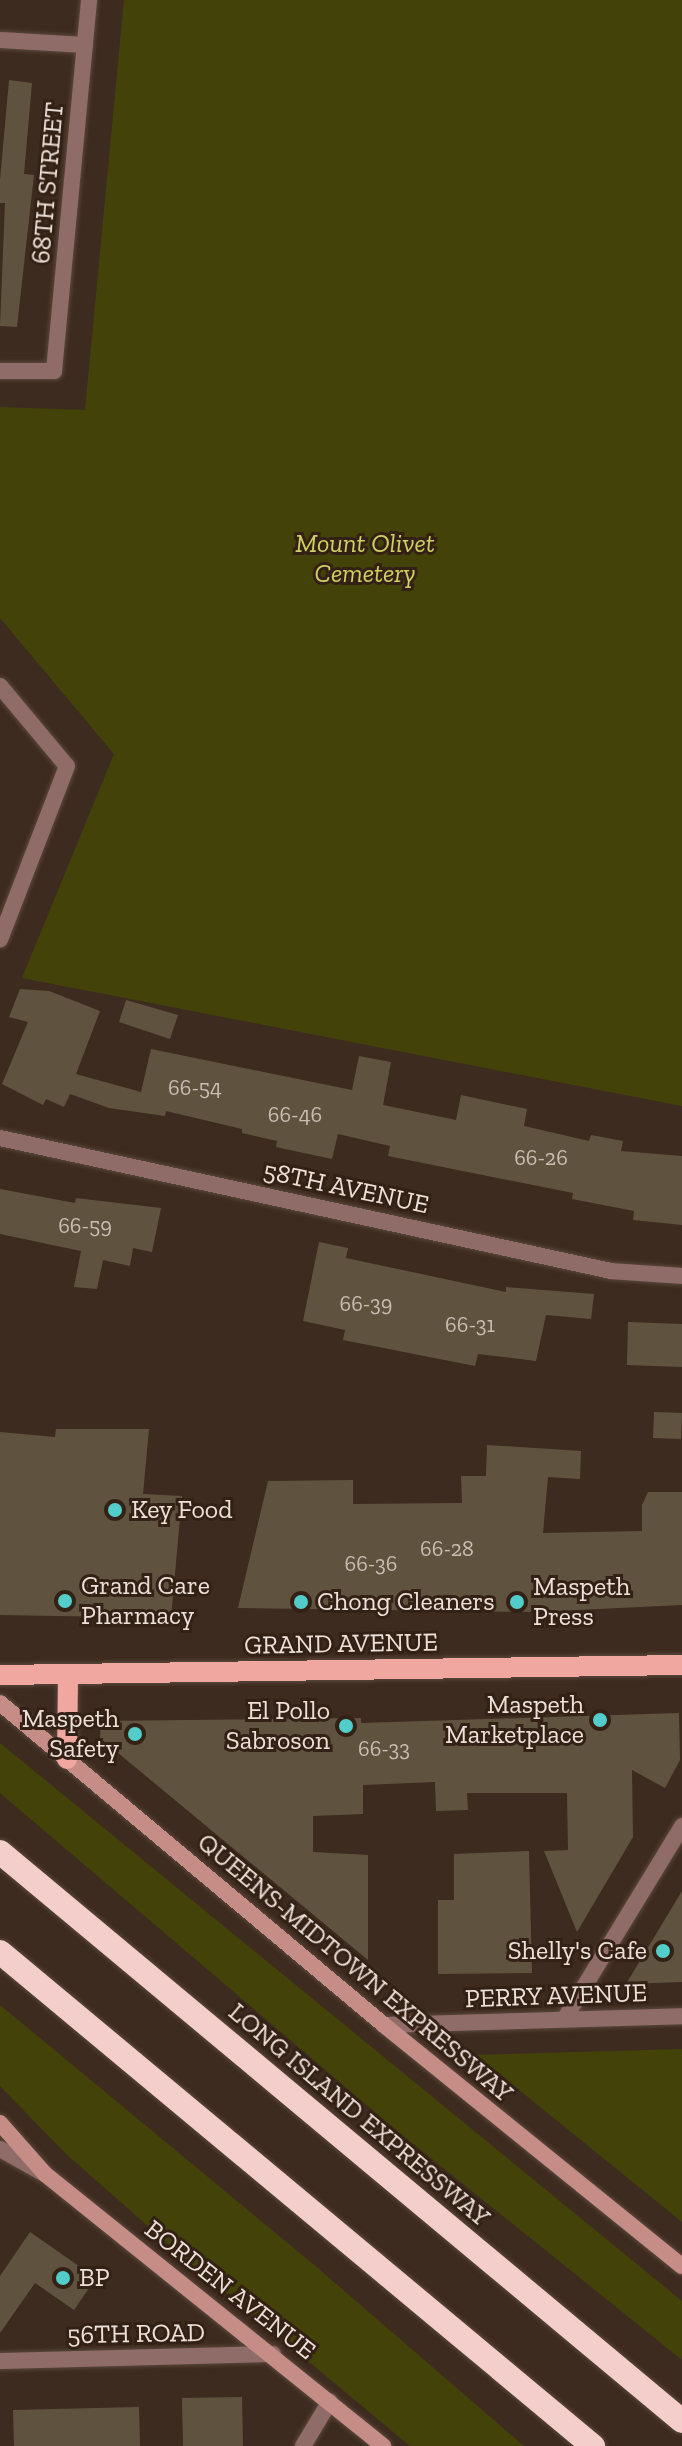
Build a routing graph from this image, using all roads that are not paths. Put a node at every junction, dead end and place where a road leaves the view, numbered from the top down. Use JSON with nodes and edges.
{"nodes":[{"id":1,"x":89,"y":0,"type":"edge"},
{"id":2,"x":0,"y":40,"type":"edge"},
{"id":3,"x":85,"y":45,"type":"junction"},
{"id":4,"x":0,"y":371,"type":"edge"},
{"id":5,"x":0,"y":686,"type":"edge"},
{"id":6,"x":7,"y":703,"type":"edge"},
{"id":7,"x":0,"y":940,"type":"edge"},
{"id":8,"x":0,"y":1138,"type":"edge"},
{"id":9,"x":682,"y":1276,"type":"edge"},
{"id":10,"x":682,"y":1665,"type":"edge"},
{"id":11,"x":0,"y":1675,"type":"edge"},
{"id":12,"x":68,"y":1675,"type":"junction"},
{"id":13,"x":0,"y":1703,"type":"edge"},
{"id":14,"x":67,"y":1759,"type":"junction"},
{"id":15,"x":682,"y":1826,"type":"edge"},
{"id":16,"x":0,"y":1852,"type":"edge"},
{"id":17,"x":0,"y":1952,"type":"edge"},
{"id":18,"x":682,"y":2016,"type":"edge"},
{"id":19,"x":565,"y":2018,"type":"junction"},
{"id":20,"x":384,"y":2025,"type":"junction"},
{"id":21,"x":0,"y":2123,"type":"edge"},
{"id":22,"x":0,"y":2149,"type":"edge"},
{"id":23,"x":45,"y":2174,"type":"junction"},
{"id":24,"x":682,"y":2266,"type":"edge"},
{"id":25,"x":273,"y":2354,"type":"junction"},
{"id":26,"x":0,"y":2361,"type":"edge"},
{"id":27,"x":330,"y":2401,"type":"junction"},
{"id":28,"x":682,"y":2421,"type":"edge"},
{"id":29,"x":303,"y":2446,"type":"edge"},
{"id":30,"x":383,"y":2446,"type":"edge"},
{"id":31,"x":593,"y":2446,"type":"edge"}],
"edges":[{"from":1,"to":3,"type":"street","name":"68TH STREET"},
{"from":2,"to":3,"type":"street"},
{"from":3,"to":4,"type":"street","name":"68TH STREET"},
{"from":5,"to":6,"type":"street"},
{"from":6,"to":7,"type":"street"},
{"from":8,"to":9,"type":"street","name":"58TH AVENUE"},
{"from":10,"to":12,"type":"main road","name":"GRAND AVENUE"},
{"from":11,"to":12,"type":"main road","name":"GRAND AVENUE"},
{"from":12,"to":14,"type":"main road"},
{"from":13,"to":14,"type":"main road","name":"QUEENS-MIDTOWN EXPRESSWAY"},
{"from":14,"to":20,"type":"main road","name":"QUEENS-MIDTOWN EXPRESSWAY"},
{"from":15,"to":19,"type":"street"},
{"from":16,"to":28,"type":"highway","name":"LONG ISLAND EXPRESSWAY"},
{"from":17,"to":31,"type":"highway"},
{"from":18,"to":19,"type":"street","name":"PERRY AVENUE"},
{"from":19,"to":20,"type":"street","name":"PERRY AVENUE"},
{"from":20,"to":24,"type":"main road","name":"QUEENS-MIDTOWN EXPRESSWAY"},
{"from":21,"to":23,"type":"main road","name":"BORDEN AVENUE"},
{"from":22,"to":23,"type":"street","name":"BORDEN AVENUE"},
{"from":23,"to":25,"type":"main road","name":"BORDEN AVENUE"},
{"from":25,"to":26,"type":"street","name":"56TH ROAD"},
{"from":25,"to":27,"type":"main road","name":"BORDEN AVENUE"},
{"from":27,"to":29,"type":"street"},
{"from":27,"to":30,"type":"main road","name":"BORDEN AVENUE"}]}
